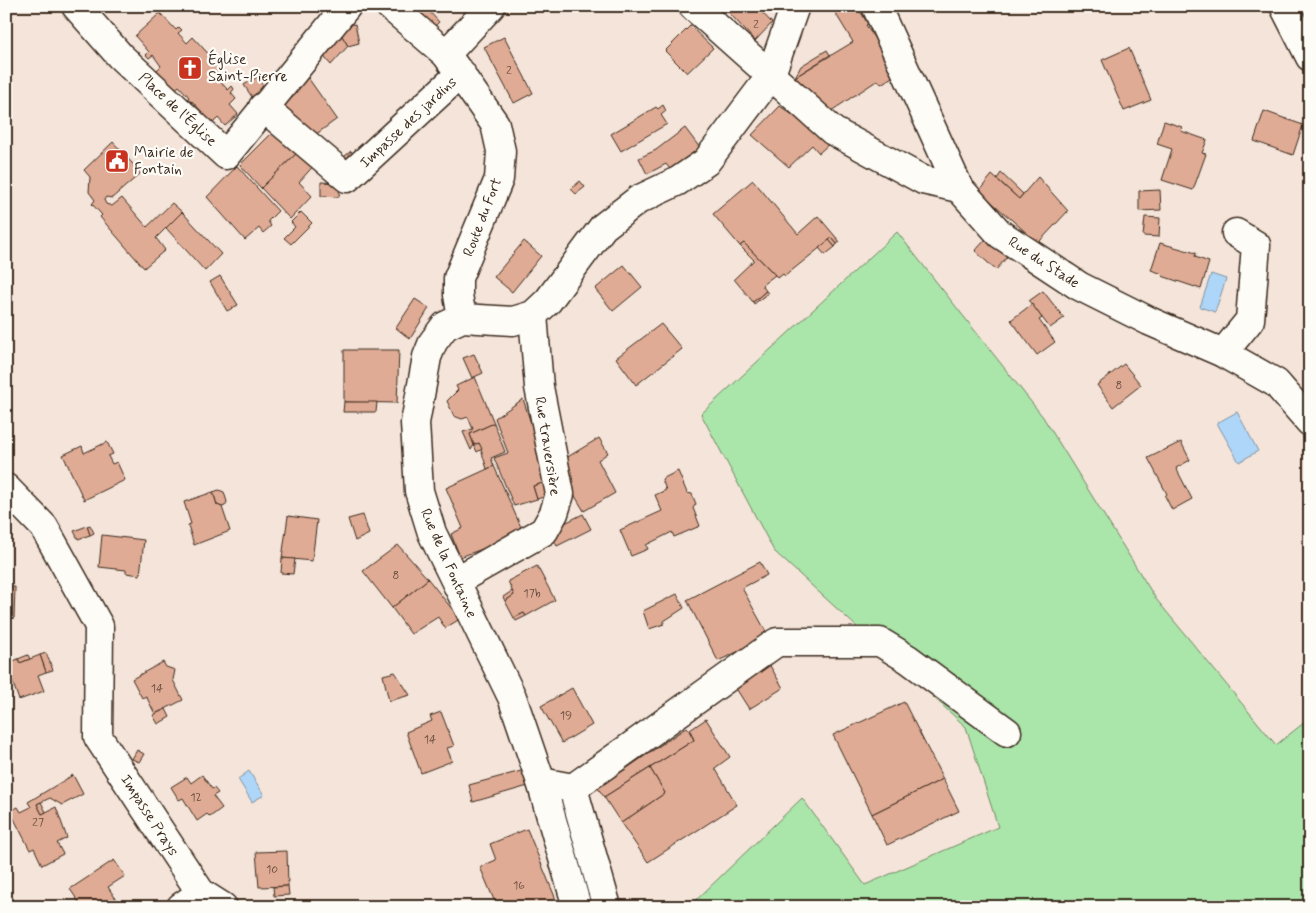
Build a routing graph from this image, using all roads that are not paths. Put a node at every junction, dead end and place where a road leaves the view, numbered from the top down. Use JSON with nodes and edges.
{"nodes":[{"id":1,"x":76,"y":6,"type":"edge"},
{"id":2,"x":346,"y":6,"type":"edge"},
{"id":3,"x":390,"y":6,"type":"edge"},
{"id":4,"x":491,"y":6,"type":"edge"},
{"id":5,"x":693,"y":6,"type":"edge"},
{"id":6,"x":795,"y":6,"type":"edge"},
{"id":7,"x":876,"y":6,"type":"edge"},
{"id":8,"x":1284,"y":6,"type":"edge"},
{"id":9,"x":1310,"y":57,"type":"edge"},
{"id":10,"x":453,"y":63,"type":"junction"},
{"id":11,"x":770,"y":77,"type":"junction"},
{"id":12,"x":263,"y":107,"type":"junction"},
{"id":13,"x":959,"y":188,"type":"junction"},
{"id":14,"x":1236,"y":233,"type":"dead end"},
{"id":15,"x":533,"y":316,"type":"junction"},
{"id":16,"x":462,"y":318,"type":"junction"},
{"id":17,"x":1223,"y":353,"type":"junction"},
{"id":18,"x":1310,"y":422,"type":"edge"},
{"id":19,"x":6,"y":488,"type":"edge"},
{"id":20,"x":456,"y":581,"type":"junction"},
{"id":21,"x":1007,"y":732,"type":"dead end"},
{"id":22,"x":541,"y":782,"type":"junction"},
{"id":23,"x":573,"y":788,"type":"junction"},
{"id":24,"x":202,"y":902,"type":"edge"},
{"id":25,"x":577,"y":907,"type":"edge"},
{"id":26,"x":607,"y":907,"type":"edge"}],
"edges":[{"from":1,"to":12,"type":"street","name":"Place de l'Église"},
{"from":2,"to":12,"type":"street","name":"Place de l'Église"},
{"from":3,"to":10,"type":"street","name":"Route du Fort"},
{"from":4,"to":10,"type":"street"},
{"from":5,"to":11,"type":"street"},
{"from":6,"to":11,"type":"street"},
{"from":7,"to":13,"type":"street","name":"Rue du Stade"},
{"from":8,"to":9,"type":"street"},
{"from":10,"to":12,"type":"street","name":"Impasse des jardins"},
{"from":10,"to":16,"type":"street","name":"Route du Fort"},
{"from":11,"to":13,"type":"street"},
{"from":11,"to":15,"type":"street"},
{"from":13,"to":17,"type":"street","name":"Rue du Stade"},
{"from":14,"to":17,"type":"street"},
{"from":15,"to":16,"type":"street"},
{"from":15,"to":20,"type":"street","name":"Rue traversière"},
{"from":16,"to":20,"type":"street","name":"Rue de la Fontaine"},
{"from":17,"to":18,"type":"street","name":"Rue du Stade"},
{"from":19,"to":24,"type":"street","name":"Impasse Prays"},
{"from":20,"to":22,"type":"street","name":"Rue de la Fontaine"},
{"from":21,"to":23,"type":"street"},
{"from":22,"to":23,"type":"street"},
{"from":22,"to":25,"type":"street","name":"Rue de la Fontaine"},
{"from":23,"to":26,"type":"street"}]}
